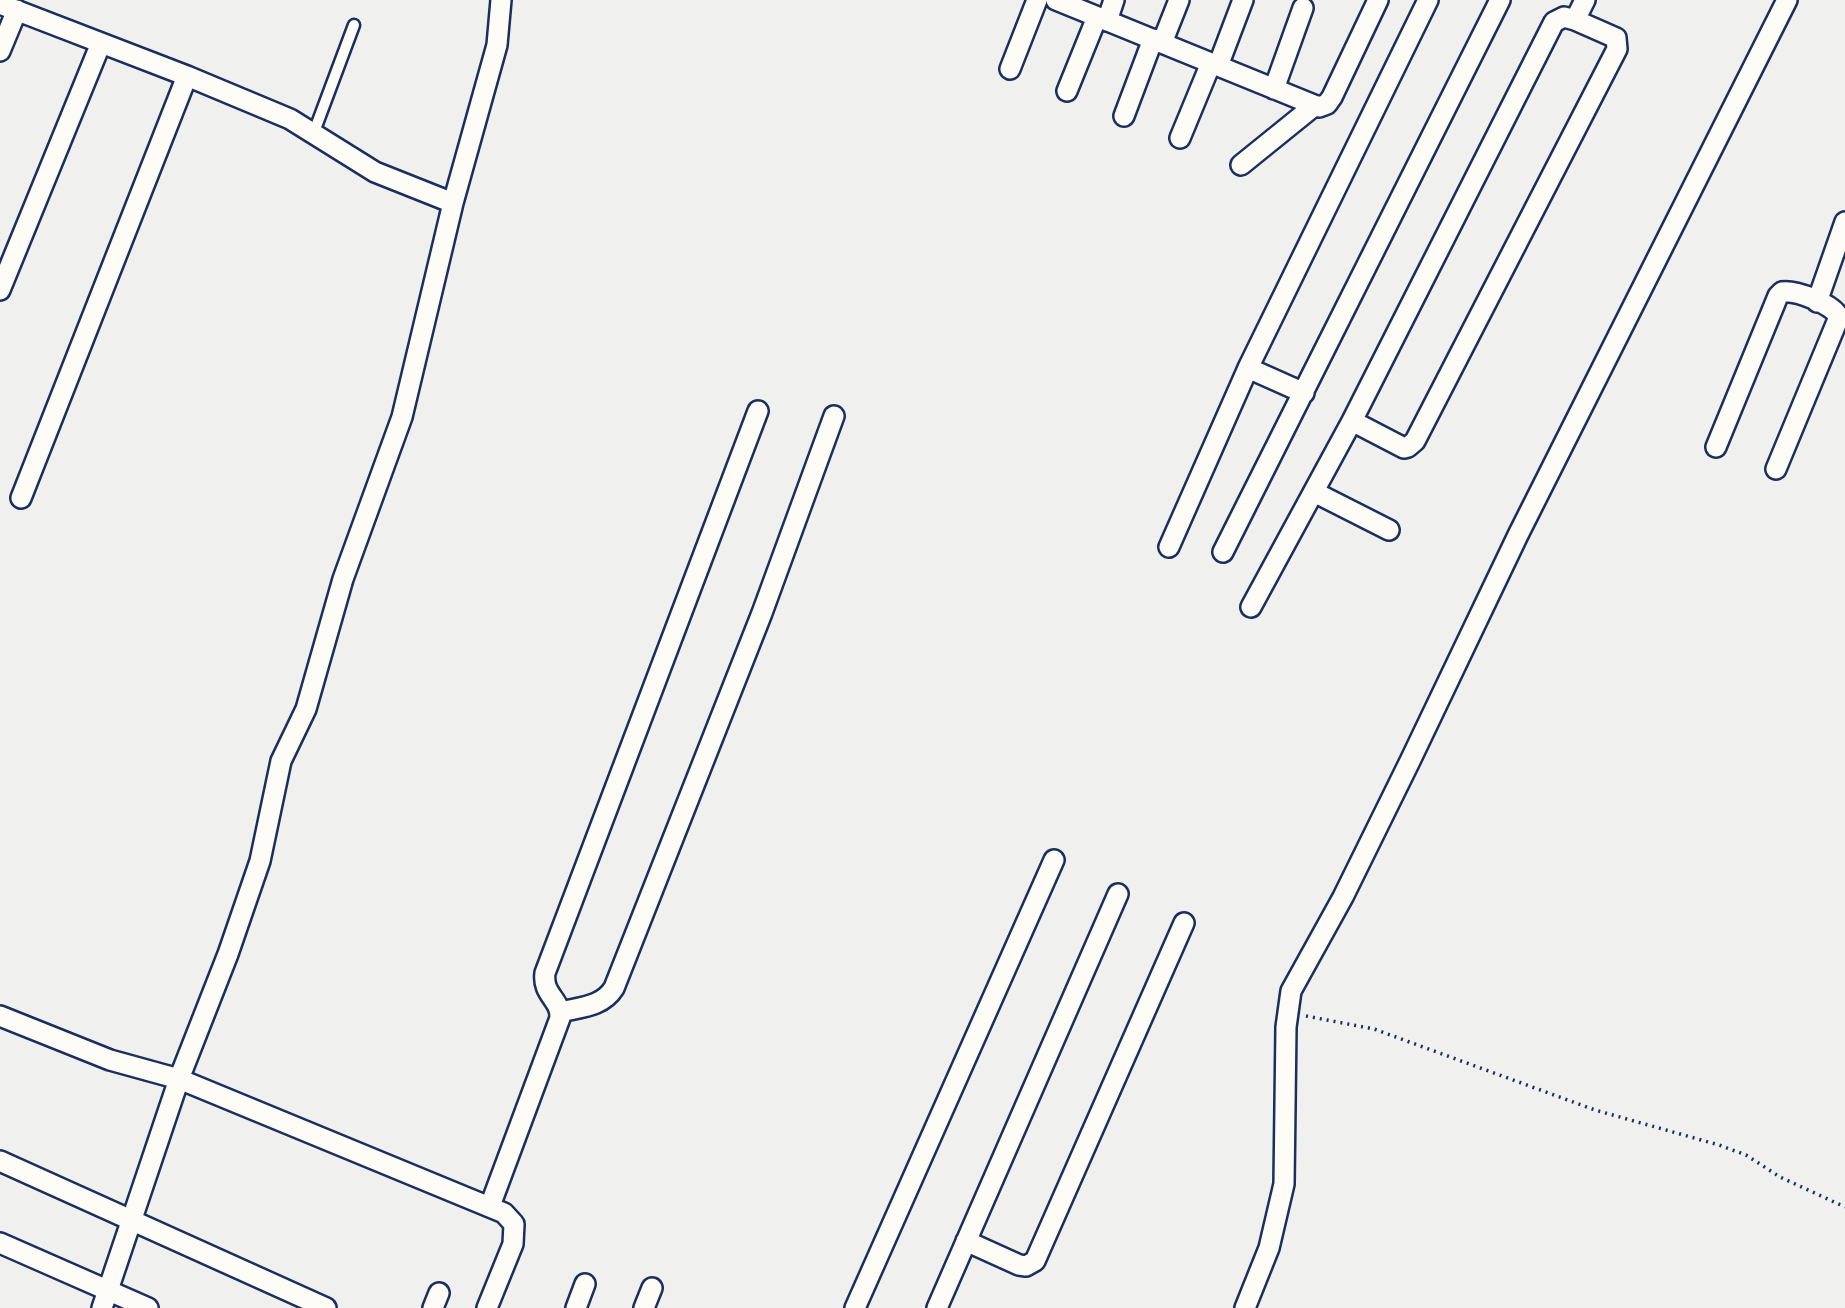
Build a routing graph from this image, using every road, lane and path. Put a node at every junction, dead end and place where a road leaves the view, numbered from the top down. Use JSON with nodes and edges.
{"nodes":[{"id":1,"x":501,"y":0,"type":"edge"},
{"id":2,"x":1037,"y":0,"type":"edge"},
{"id":3,"x":1056,"y":0,"type":"edge"},
{"id":4,"x":1114,"y":0,"type":"edge"},
{"id":5,"x":1179,"y":0,"type":"edge"},
{"id":6,"x":1243,"y":0,"type":"edge"},
{"id":7,"x":1378,"y":0,"type":"edge"},
{"id":8,"x":1428,"y":0,"type":"edge"},
{"id":9,"x":1500,"y":0,"type":"edge"},
{"id":10,"x":1585,"y":0,"type":"edge"},
{"id":11,"x":1787,"y":0,"type":"edge"},
{"id":12,"x":8,"y":7,"type":"edge"},
{"id":13,"x":1303,"y":8,"type":"dead end"},
{"id":14,"x":1102,"y":19,"type":"junction"},
{"id":15,"x":1575,"y":20,"type":"junction"},
{"id":16,"x":354,"y":25,"type":"dead end"},
{"id":17,"x":1158,"y":41,"type":"junction"},
{"id":18,"x":101,"y":43,"type":"junction"},
{"id":19,"x":0,"y":51,"type":"edge"},
{"id":20,"x":1214,"y":64,"type":"junction"},
{"id":21,"x":1010,"y":69,"type":"dead end"},
{"id":22,"x":187,"y":76,"type":"junction"},
{"id":23,"x":1274,"y":89,"type":"junction"},
{"id":24,"x":1067,"y":91,"type":"dead end"},
{"id":25,"x":1314,"y":106,"type":"junction"},
{"id":26,"x":1124,"y":116,"type":"dead end"},
{"id":27,"x":314,"y":132,"type":"junction"},
{"id":28,"x":1180,"y":138,"type":"dead end"},
{"id":29,"x":1241,"y":165,"type":"dead end"},
{"id":30,"x":453,"y":204,"type":"junction"},
{"id":31,"x":1845,"y":222,"type":"edge"},
{"id":32,"x":0,"y":290,"type":"edge"},
{"id":33,"x":1817,"y":302,"type":"junction"},
{"id":34,"x":1248,"y":368,"type":"junction"},
{"id":35,"x":1304,"y":393,"type":"junction"},
{"id":36,"x":758,"y":411,"type":"dead end"},
{"id":37,"x":834,"y":416,"type":"dead end"},
{"id":38,"x":1352,"y":421,"type":"junction"},
{"id":39,"x":1716,"y":447,"type":"dead end"},
{"id":40,"x":1776,"y":469,"type":"dead end"},
{"id":41,"x":1314,"y":492,"type":"junction"},
{"id":42,"x":21,"y":498,"type":"dead end"},
{"id":43,"x":1388,"y":530,"type":"dead end"},
{"id":44,"x":1169,"y":547,"type":"dead end"},
{"id":45,"x":1223,"y":552,"type":"dead end"},
{"id":46,"x":1251,"y":607,"type":"dead end"},
{"id":47,"x":1054,"y":860,"type":"dead end"},
{"id":48,"x":1118,"y":894,"type":"dead end"},
{"id":49,"x":1184,"y":923,"type":"dead end"},
{"id":50,"x":560,"y":1012,"type":"junction"},
{"id":51,"x":1287,"y":1012,"type":"junction"},
{"id":52,"x":0,"y":1016,"type":"edge"},
{"id":53,"x":179,"y":1079,"type":"junction"},
{"id":54,"x":0,"y":1161,"type":"edge"},
{"id":55,"x":490,"y":1206,"type":"junction"},
{"id":56,"x":1845,"y":1207,"type":"edge"},
{"id":57,"x":132,"y":1219,"type":"junction"},
{"id":58,"x":966,"y":1241,"type":"junction"},
{"id":59,"x":0,"y":1243,"type":"edge"},
{"id":60,"x":585,"y":1284,"type":"dead end"},
{"id":61,"x":652,"y":1287,"type":"dead end"},
{"id":62,"x":105,"y":1299,"type":"edge"},
{"id":63,"x":148,"y":1308,"type":"edge"},
{"id":64,"x":326,"y":1308,"type":"edge"},
{"id":65,"x":488,"y":1308,"type":"edge"},
{"id":66,"x":576,"y":1308,"type":"edge"},
{"id":67,"x":644,"y":1308,"type":"edge"},
{"id":68,"x":855,"y":1308,"type":"edge"},
{"id":69,"x":937,"y":1308,"type":"edge"},
{"id":70,"x":1245,"y":1308,"type":"edge"}],
"edges":[{"from":1,"to":30,"type":"street"},
{"from":2,"to":21,"type":"street"},
{"from":3,"to":14,"type":"street"},
{"from":4,"to":14,"type":"street"},
{"from":5,"to":17,"type":"street"},
{"from":6,"to":20,"type":"street"},
{"from":7,"to":25,"type":"street"},
{"from":8,"to":34,"type":"street"},
{"from":9,"to":35,"type":"street"},
{"from":10,"to":15,"type":"street"},
{"from":11,"to":51,"type":"street"},
{"from":12,"to":18,"type":"street"},
{"from":12,"to":19,"type":"street"},
{"from":13,"to":23,"type":"street"},
{"from":14,"to":17,"type":"street"},
{"from":14,"to":24,"type":"street"},
{"from":15,"to":38,"type":"street"},
{"from":15,"to":38,"type":"street"},
{"from":16,"to":27,"type":"lane"},
{"from":17,"to":20,"type":"street"},
{"from":17,"to":26,"type":"street"},
{"from":18,"to":22,"type":"street"},
{"from":18,"to":32,"type":"street"},
{"from":20,"to":23,"type":"street"},
{"from":20,"to":28,"type":"street"},
{"from":22,"to":27,"type":"street"},
{"from":22,"to":42,"type":"street"},
{"from":23,"to":25,"type":"street"},
{"from":25,"to":29,"type":"street"},
{"from":27,"to":30,"type":"street"},
{"from":30,"to":53,"type":"street"},
{"from":31,"to":33,"type":"street"},
{"from":33,"to":39,"type":"street"},
{"from":33,"to":40,"type":"street"},
{"from":34,"to":35,"type":"street"},
{"from":34,"to":44,"type":"street"},
{"from":35,"to":45,"type":"street"},
{"from":36,"to":50,"type":"street"},
{"from":37,"to":50,"type":"street"},
{"from":38,"to":41,"type":"street"},
{"from":41,"to":43,"type":"street"},
{"from":41,"to":46,"type":"street"},
{"from":47,"to":68,"type":"street"},
{"from":48,"to":58,"type":"street"},
{"from":49,"to":58,"type":"street"},
{"from":50,"to":55,"type":"street"},
{"from":51,"to":56,"type":"path"},
{"from":51,"to":70,"type":"street"},
{"from":52,"to":53,"type":"street"},
{"from":53,"to":55,"type":"street"},
{"from":53,"to":57,"type":"street"},
{"from":54,"to":57,"type":"street"},
{"from":55,"to":65,"type":"street"},
{"from":57,"to":62,"type":"street"},
{"from":57,"to":64,"type":"street"},
{"from":58,"to":69,"type":"street"},
{"from":59,"to":62,"type":"street"},
{"from":60,"to":66,"type":"street"},
{"from":61,"to":67,"type":"street"},
{"from":62,"to":63,"type":"street"}]}
